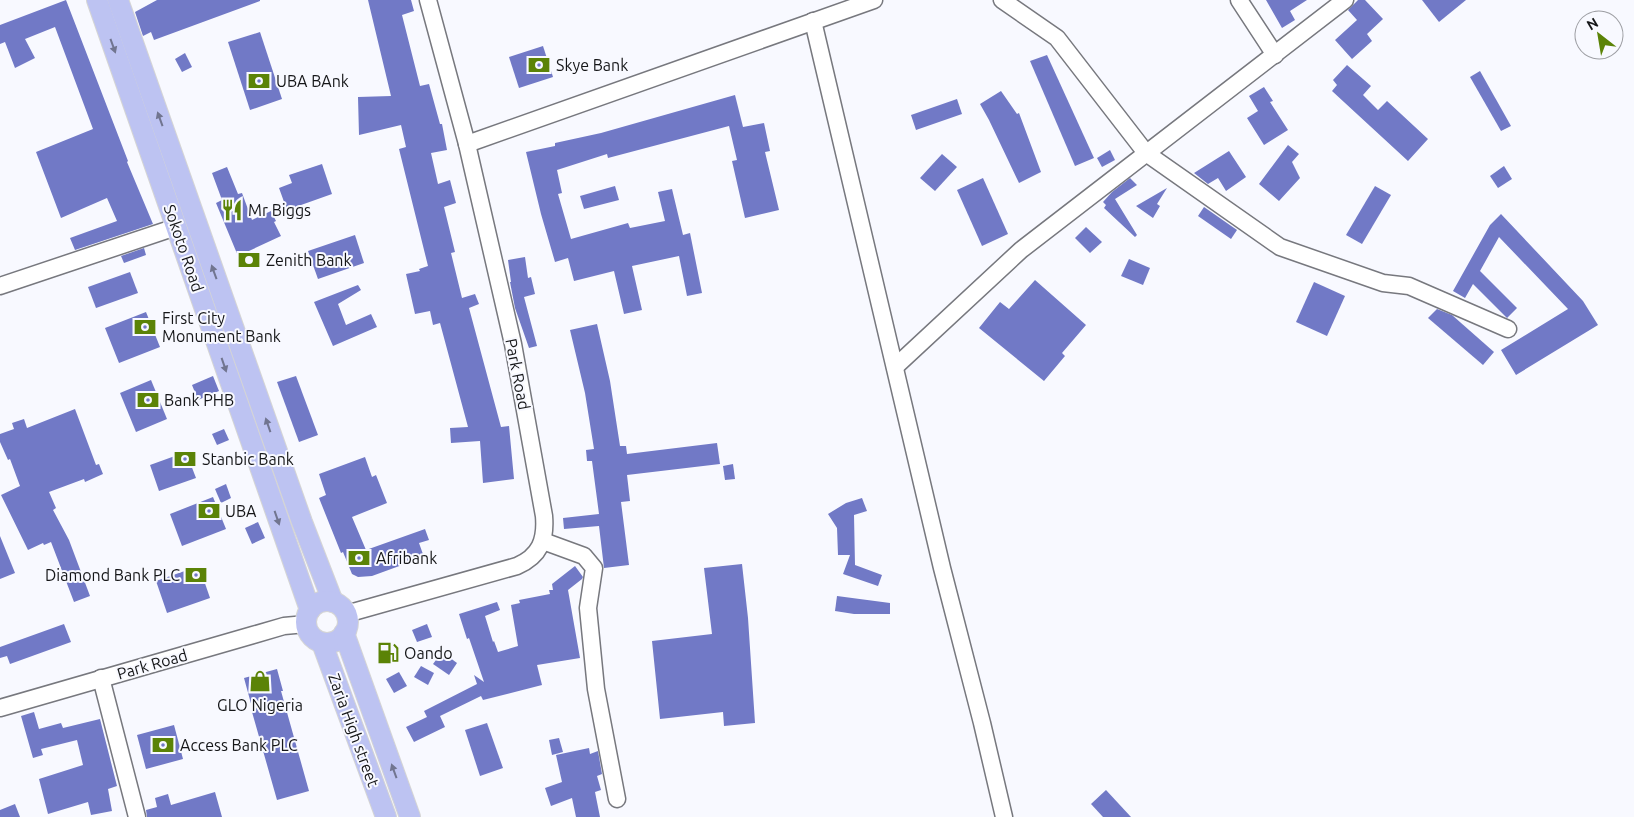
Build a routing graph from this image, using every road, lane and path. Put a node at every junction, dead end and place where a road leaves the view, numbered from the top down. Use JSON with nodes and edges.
{"nodes":[{"id":1,"x":97,"y":0,"type":"edge"},
{"id":2,"x":118,"y":0,"type":"edge"},
{"id":3,"x":428,"y":0,"type":"edge"},
{"id":4,"x":874,"y":0,"type":"edge"},
{"id":5,"x":1002,"y":0,"type":"edge"},
{"id":6,"x":1239,"y":0,"type":"edge"},
{"id":7,"x":1345,"y":0,"type":"edge"},
{"id":8,"x":813,"y":21,"type":"junction"},
{"id":9,"x":1275,"y":55,"type":"junction"},
{"id":10,"x":467,"y":144,"type":"junction"},
{"id":11,"x":1146,"y":153,"type":"junction"},
{"id":12,"x":176,"y":227,"type":"junction"},
{"id":13,"x":0,"y":286,"type":"edge"},
{"id":14,"x":1508,"y":329,"type":"dead end"},
{"id":15,"x":895,"y":366,"type":"junction"},
{"id":16,"x":543,"y":541,"type":"junction"},
{"id":17,"x":308,"y":617,"type":"junction"},
{"id":18,"x":341,"y":617,"type":"junction"},
{"id":19,"x":322,"y":642,"type":"junction"},
{"id":20,"x":101,"y":678,"type":"junction"},
{"id":21,"x":0,"y":708,"type":"edge"},
{"id":22,"x":617,"y":799,"type":"dead end"},
{"id":23,"x":137,"y":817,"type":"edge"},
{"id":24,"x":386,"y":817,"type":"edge"},
{"id":25,"x":410,"y":817,"type":"edge"},
{"id":26,"x":1004,"y":817,"type":"edge"}],
"edges":[{"from":1,"to":12,"type":"main road","name":"Sokoto Road","one_way":true},
{"from":18,"to":2,"type":"main road","name":"Sokoto Road","one_way":true},
{"from":3,"to":10,"type":"street","name":"Park Road"},
{"from":4,"to":8,"type":"street"},
{"from":5,"to":11,"type":"street"},
{"from":6,"to":9,"type":"street"},
{"from":7,"to":9,"type":"street"},
{"from":8,"to":10,"type":"street"},
{"from":8,"to":15,"type":"street"},
{"from":9,"to":11,"type":"street"},
{"from":10,"to":16,"type":"street","name":"Park Road"},
{"from":11,"to":14,"type":"street"},
{"from":11,"to":15,"type":"street"},
{"from":12,"to":13,"type":"street"},
{"from":12,"to":17,"type":"main road","name":"Sokoto Road","one_way":true},
{"from":15,"to":26,"type":"street"},
{"from":16,"to":18,"type":"street"},
{"from":16,"to":22,"type":"street"},
{"from":17,"to":18,"type":"main road"},
{"from":17,"to":19,"type":"main road"},
{"from":17,"to":20,"type":"street","name":"Park Road"},
{"from":18,"to":19,"type":"main road"},
{"from":25,"to":18,"type":"main road","name":"Sokoto Road","one_way":true},
{"from":19,"to":24,"type":"main road","name":"Zaria High street"},
{"from":20,"to":21,"type":"street","name":"Park Road"},
{"from":20,"to":23,"type":"street"}]}
